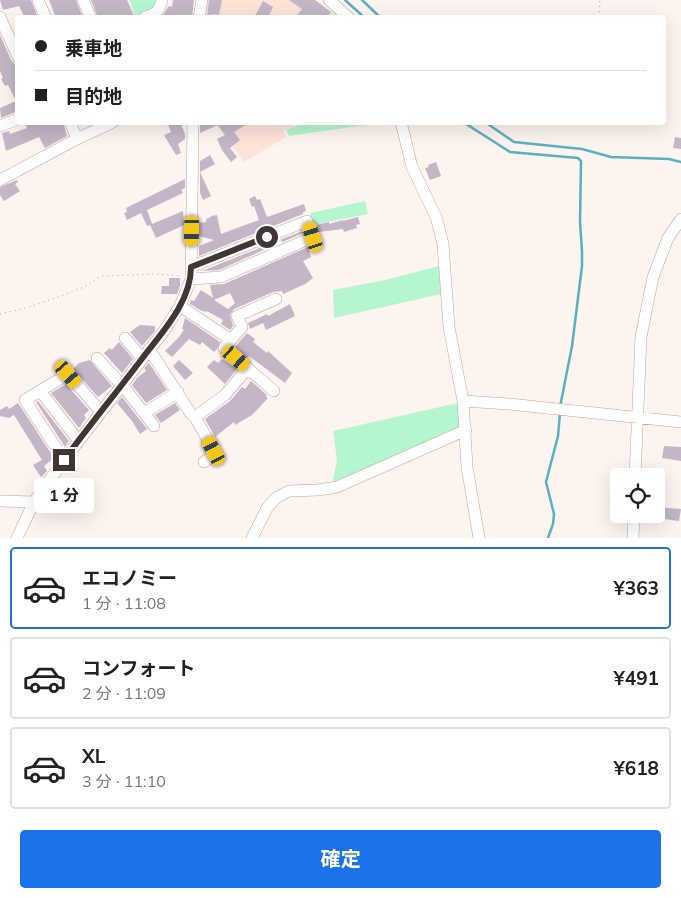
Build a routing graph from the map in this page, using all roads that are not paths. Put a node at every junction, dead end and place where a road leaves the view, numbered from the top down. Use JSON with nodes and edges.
{"nodes":[{"id":1,"x":38,"y":0,"type":"edge"},
{"id":2,"x":84,"y":0,"type":"edge"},
{"id":3,"x":162,"y":0,"type":"edge"},
{"id":4,"x":202,"y":0,"type":"edge"},
{"id":5,"x":328,"y":0,"type":"edge"},
{"id":6,"x":45,"y":15,"type":"edge"},
{"id":7,"x":90,"y":15,"type":"edge"},
{"id":8,"x":151,"y":15,"type":"edge"},
{"id":9,"x":200,"y":15,"type":"edge"},
{"id":10,"x":346,"y":15,"type":"edge"},
{"id":11,"x":0,"y":17,"type":"edge"},
{"id":12,"x":15,"y":50,"type":"edge"},
{"id":13,"x":15,"y":120,"type":"edge"},
{"id":14,"x":71,"y":125,"type":"edge"},
{"id":15,"x":107,"y":125,"type":"edge"},
{"id":16,"x":193,"y":125,"type":"edge"},
{"id":17,"x":402,"y":125,"type":"edge"},
{"id":18,"x":0,"y":126,"type":"edge"},
{"id":19,"x":77,"y":139,"type":"junction"},
{"id":20,"x":0,"y":180,"type":"edge"},
{"id":21,"x":681,"y":219,"type":"edge"},
{"id":22,"x":267,"y":237,"type":"junction"},
{"id":23,"x":274,"y":254,"type":"junction"},
{"id":24,"x":191,"y":273,"type":"junction"},
{"id":25,"x":276,"y":300,"type":"dead end"},
{"id":26,"x":180,"y":306,"type":"junction"},
{"id":27,"x":125,"y":338,"type":"dead end"},
{"id":28,"x":231,"y":340,"type":"junction"},
{"id":29,"x":146,"y":354,"type":"junction"},
{"id":30,"x":97,"y":358,"type":"dead end"},
{"id":31,"x":248,"y":368,"type":"junction"},
{"id":32,"x":122,"y":386,"type":"junction"},
{"id":33,"x":274,"y":391,"type":"dead end"},
{"id":34,"x":41,"y":392,"type":"junction"},
{"id":35,"x":178,"y":392,"type":"junction"},
{"id":36,"x":463,"y":401,"type":"junction"},
{"id":37,"x":101,"y":412,"type":"junction"},
{"id":38,"x":144,"y":413,"type":"junction"},
{"id":39,"x":195,"y":417,"type":"junction"},
{"id":40,"x":638,"y":418,"type":"junction"},
{"id":41,"x":681,"y":422,"type":"edge"},
{"id":42,"x":154,"y":426,"type":"dead end"},
{"id":43,"x":466,"y":430,"type":"junction"},
{"id":44,"x":78,"y":440,"type":"junction"},
{"id":45,"x":64,"y":460,"type":"junction"},
{"id":46,"x":204,"y":462,"type":"dead end"},
{"id":47,"x":635,"y":468,"type":"edge"},
{"id":48,"x":0,"y":501,"type":"edge"},
{"id":49,"x":34,"y":502,"type":"junction"},
{"id":50,"x":634,"y":523,"type":"edge"},
{"id":51,"x":17,"y":538,"type":"edge"},
{"id":52,"x":252,"y":538,"type":"edge"},
{"id":53,"x":479,"y":538,"type":"edge"},
{"id":54,"x":633,"y":538,"type":"edge"}],
"edges":[{"from":1,"to":6,"type":"street"},
{"from":2,"to":7,"type":"street"},
{"from":3,"to":8,"type":"street"},
{"from":4,"to":9,"type":"street"},
{"from":5,"to":10,"type":"street"},
{"from":11,"to":12,"type":"street"},
{"from":13,"to":18,"type":"street"},
{"from":14,"to":19,"type":"street"},
{"from":15,"to":19,"type":"street"},
{"from":16,"to":24,"type":"street"},
{"from":17,"to":36,"type":"street"},
{"from":19,"to":20,"type":"street"},
{"from":21,"to":40,"type":"street"},
{"from":22,"to":23,"type":"street"},
{"from":22,"to":23,"type":"street"},
{"from":22,"to":24,"type":"street"},
{"from":23,"to":24,"type":"street"},
{"from":24,"to":26,"type":"street"},
{"from":25,"to":28,"type":"street"},
{"from":26,"to":28,"type":"street"},
{"from":26,"to":29,"type":"street"},
{"from":27,"to":29,"type":"street"},
{"from":28,"to":31,"type":"street"},
{"from":29,"to":32,"type":"street"},
{"from":29,"to":35,"type":"street"},
{"from":30,"to":32,"type":"street"},
{"from":31,"to":33,"type":"street"},
{"from":31,"to":39,"type":"street"},
{"from":32,"to":37,"type":"street"},
{"from":32,"to":38,"type":"street"},
{"from":34,"to":37,"type":"street"},
{"from":34,"to":44,"type":"street"},
{"from":34,"to":45,"type":"street"},
{"from":35,"to":38,"type":"street"},
{"from":35,"to":39,"type":"street"},
{"from":36,"to":40,"type":"street"},
{"from":36,"to":43,"type":"street"},
{"from":37,"to":44,"type":"street"},
{"from":38,"to":42,"type":"street"},
{"from":39,"to":46,"type":"street"},
{"from":40,"to":41,"type":"street"},
{"from":40,"to":47,"type":"street"},
{"from":43,"to":52,"type":"street"},
{"from":43,"to":53,"type":"street"},
{"from":44,"to":45,"type":"street"},
{"from":45,"to":49,"type":"street"},
{"from":48,"to":49,"type":"street"},
{"from":49,"to":51,"type":"street"},
{"from":50,"to":54,"type":"street"}]}
